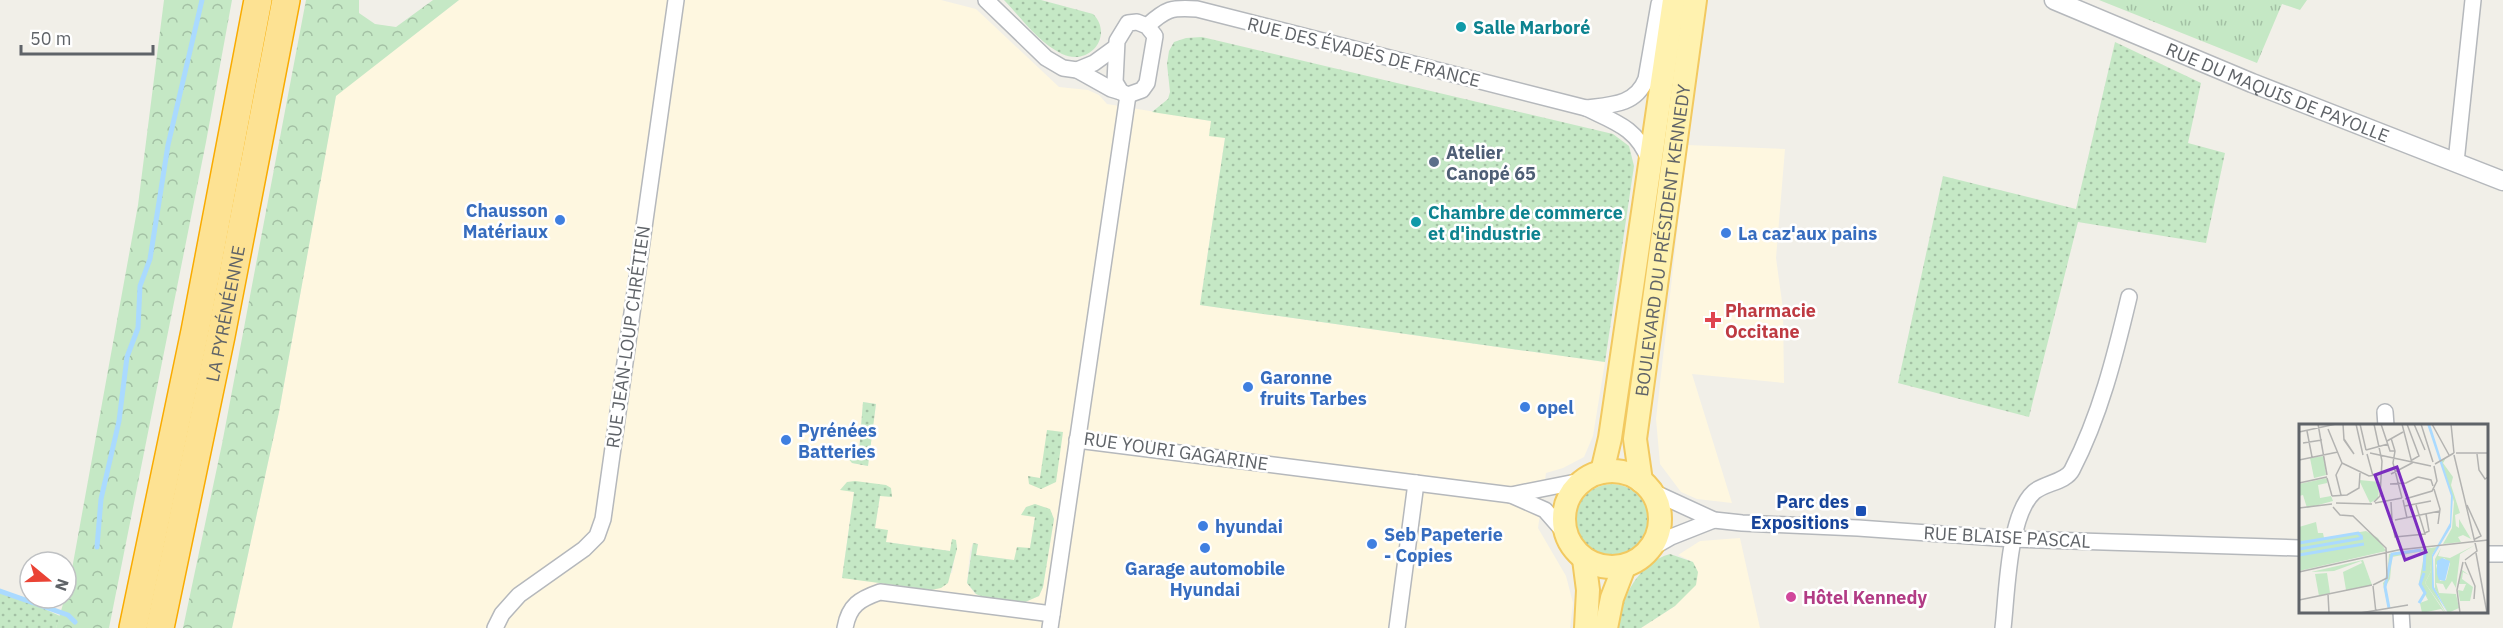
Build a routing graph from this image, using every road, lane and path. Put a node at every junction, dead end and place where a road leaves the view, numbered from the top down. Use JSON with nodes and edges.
{"nodes":[{"id":1,"x":258,"y":0,"type":"edge"},
{"id":2,"x":286,"y":0,"type":"edge"},
{"id":3,"x":676,"y":0,"type":"edge"},
{"id":4,"x":986,"y":0,"type":"edge"},
{"id":5,"x":1662,"y":0,"type":"edge"},
{"id":6,"x":1674,"y":0,"type":"edge"},
{"id":7,"x":1695,"y":0,"type":"edge"},
{"id":8,"x":2054,"y":0,"type":"edge"},
{"id":9,"x":2473,"y":0,"type":"edge"},
{"id":10,"x":1147,"y":27,"type":"junction"},
{"id":11,"x":1116,"y":47,"type":"junction"},
{"id":12,"x":1077,"y":70,"type":"junction"},
{"id":13,"x":1125,"y":93,"type":"junction"},
{"id":14,"x":1586,"y":108,"type":"junction"},
{"id":15,"x":2456,"y":162,"type":"junction"},
{"id":16,"x":1650,"y":163,"type":"junction"},
{"id":17,"x":2503,"y":181,"type":"edge"},
{"id":18,"x":2129,"y":297,"type":"dead end"},
{"id":19,"x":1077,"y":440,"type":"junction"},
{"id":20,"x":1602,"y":472,"type":"junction"},
{"id":21,"x":1581,"y":481,"type":"junction"},
{"id":22,"x":1416,"y":483,"type":"junction"},
{"id":23,"x":1646,"y":486,"type":"junction"},
{"id":24,"x":1510,"y":495,"type":"junction"},
{"id":25,"x":1714,"y":520,"type":"junction"},
{"id":26,"x":1566,"y":534,"type":"junction"},
{"id":27,"x":2012,"y":539,"type":"junction"},
{"id":28,"x":2299,"y":548,"type":"edge"},
{"id":29,"x":1650,"y":549,"type":"junction"},
{"id":30,"x":1584,"y":559,"type":"junction"},
{"id":31,"x":1624,"y":567,"type":"junction"},
{"id":32,"x":2400,"y":613,"type":"edge"},
{"id":33,"x":1051,"y":621,"type":"edge"},
{"id":34,"x":134,"y":628,"type":"edge"},
{"id":35,"x":160,"y":628,"type":"edge"},
{"id":36,"x":495,"y":628,"type":"edge"},
{"id":37,"x":845,"y":628,"type":"edge"},
{"id":38,"x":1397,"y":628,"type":"edge"},
{"id":39,"x":1586,"y":628,"type":"edge"},
{"id":40,"x":1606,"y":628,"type":"edge"},
{"id":41,"x":2003,"y":628,"type":"edge"},
{"id":42,"x":2402,"y":628,"type":"edge"}],
"edges":[{"from":1,"to":34,"type":"highway","name":"LA PYRÉNÉENNE"},
{"from":2,"to":35,"type":"highway","name":"LA PYRÉNÉENNE"},
{"from":3,"to":36,"type":"street","name":"RUE JEAN-LOUP CHRÉTIEN"},
{"from":4,"to":12,"type":"street"},
{"from":5,"to":14,"type":"street","name":"RUE DES ÉVADÉS DE FRANCE"},
{"from":6,"to":16,"type":"main road","name":"BOULEVARD DU PRÉSIDENT KENNEDY"},
{"from":7,"to":23,"type":"main road","name":"BOULEVARD DU PRÉSIDENT KENNEDY"},
{"from":8,"to":15,"type":"street","name":"RUE DU MAQUIS DE PAYOLLE"},
{"from":9,"to":15,"type":"street"},
{"from":10,"to":11,"type":"street"},
{"from":10,"to":13,"type":"street"},
{"from":10,"to":14,"type":"street","name":"RUE DES ÉVADÉS DE FRANCE"},
{"from":11,"to":12,"type":"street"},
{"from":11,"to":13,"type":"street","name":"RUE YOURI GAGARINE"},
{"from":12,"to":13,"type":"street"},
{"from":13,"to":19,"type":"street","name":"RUE YOURI GAGARINE"},
{"from":14,"to":16,"type":"street","name":"RUE DES ÉVADÉS DE FRANCE"},
{"from":15,"to":17,"type":"street","name":"RUE DU MAQUIS DE PAYOLLE"},
{"from":16,"to":20,"type":"main road","name":"BOULEVARD DU PRÉSIDENT KENNEDY"},
{"from":18,"to":27,"type":"street"},
{"from":19,"to":22,"type":"street","name":"RUE YOURI GAGARINE"},
{"from":19,"to":33,"type":"street"},
{"from":20,"to":21,"type":"main road"},
{"from":20,"to":23,"type":"main road"},
{"from":21,"to":24,"type":"street","name":"RUE YOURI GAGARINE"},
{"from":21,"to":26,"type":"main road"},
{"from":22,"to":24,"type":"street","name":"RUE YOURI GAGARINE"},
{"from":22,"to":38,"type":"street"},
{"from":23,"to":25,"type":"street","name":"RUE BLAISE PASCAL"},
{"from":23,"to":29,"type":"main road"},
{"from":24,"to":26,"type":"street","name":"RUE YOURI GAGARINE"},
{"from":25,"to":27,"type":"street","name":"RUE BLAISE PASCAL"},
{"from":25,"to":29,"type":"street","name":"RUE BLAISE PASCAL"},
{"from":26,"to":30,"type":"main road"},
{"from":27,"to":28,"type":"street","name":"RUE BLAISE PASCAL"},
{"from":27,"to":41,"type":"street"},
{"from":29,"to":31,"type":"main road"},
{"from":30,"to":31,"type":"main road"},
{"from":30,"to":39,"type":"main road"},
{"from":31,"to":40,"type":"main road"},
{"from":32,"to":42,"type":"street"},
{"from":33,"to":37,"type":"street"}]}
